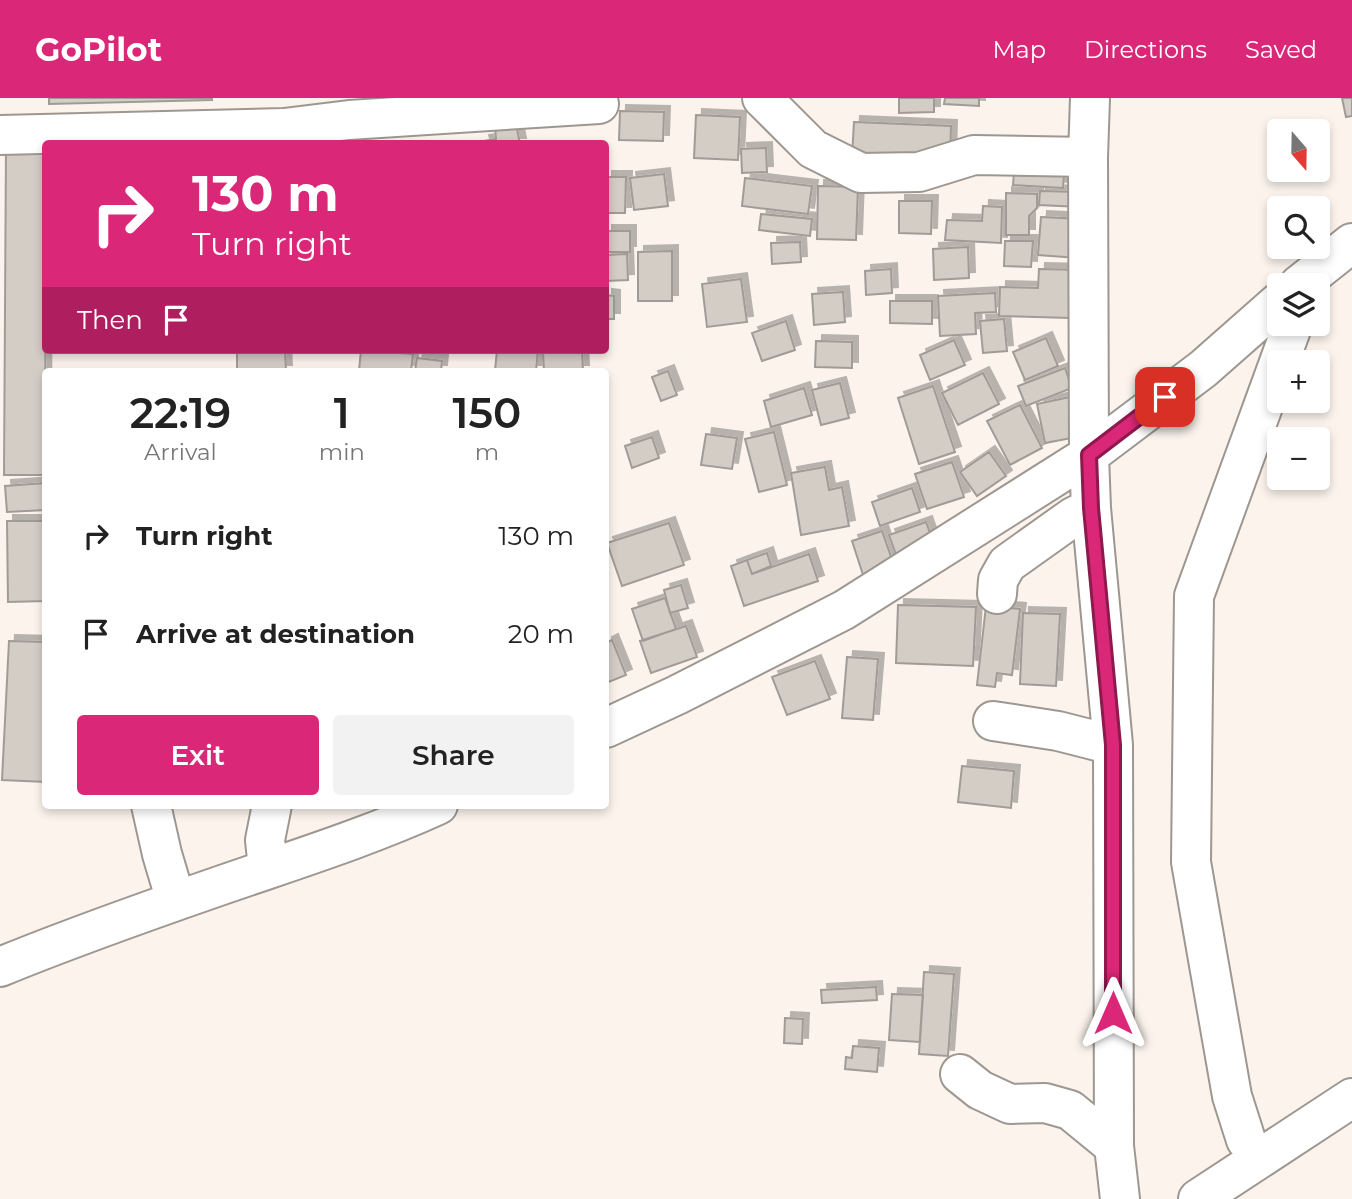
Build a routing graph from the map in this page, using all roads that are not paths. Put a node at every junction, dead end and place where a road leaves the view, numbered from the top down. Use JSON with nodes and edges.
{"nodes":[{"id":1,"x":762,"y":98,"type":"edge"},
{"id":2,"x":1090,"y":98,"type":"edge"},
{"id":3,"x":599,"y":104,"type":"dead end"},
{"id":4,"x":0,"y":135,"type":"edge"},
{"id":5,"x":1088,"y":157,"type":"junction"},
{"id":6,"x":1352,"y":243,"type":"edge"},
{"id":7,"x":1316,"y":273,"type":"edge"},
{"id":8,"x":1267,"y":313,"type":"edge"},
{"id":9,"x":1289,"y":336,"type":"edge"},
{"id":10,"x":1089,"y":455,"type":"junction"},
{"id":11,"x":1091,"y":508,"type":"junction"},
{"id":12,"x":997,"y":594,"type":"dead end"},
{"id":13,"x":993,"y":721,"type":"dead end"},
{"id":14,"x":609,"y":727,"type":"edge"},
{"id":15,"x":1113,"y":745,"type":"junction"},
{"id":16,"x":152,"y":809,"type":"edge"},
{"id":17,"x":271,"y":809,"type":"edge"},
{"id":18,"x":429,"y":809,"type":"edge"},
{"id":19,"x":268,"y":869,"type":"junction"},
{"id":20,"x":176,"y":901,"type":"junction"},
{"id":21,"x":0,"y":967,"type":"edge"},
{"id":22,"x":960,"y":1074,"type":"dead end"},
{"id":23,"x":1352,"y":1098,"type":"edge"},
{"id":24,"x":1246,"y":1140,"type":"dead end"},
{"id":25,"x":1114,"y":1146,"type":"junction"},
{"id":26,"x":1120,"y":1199,"type":"edge"},
{"id":27,"x":1198,"y":1199,"type":"edge"}],
"edges":[{"from":1,"to":5,"type":"street"},
{"from":2,"to":5,"type":"street"},
{"from":3,"to":4,"type":"street"},
{"from":5,"to":10,"type":"street"},
{"from":6,"to":7,"type":"street"},
{"from":8,"to":10,"type":"street"},
{"from":9,"to":24,"type":"street"},
{"from":10,"to":11,"type":"street"},
{"from":10,"to":14,"type":"street"},
{"from":11,"to":12,"type":"street"},
{"from":11,"to":15,"type":"street"},
{"from":13,"to":15,"type":"street"},
{"from":15,"to":25,"type":"street"},
{"from":16,"to":20,"type":"street"},
{"from":17,"to":19,"type":"street"},
{"from":18,"to":19,"type":"street"},
{"from":19,"to":20,"type":"street"},
{"from":20,"to":21,"type":"street"},
{"from":22,"to":25,"type":"street"},
{"from":23,"to":27,"type":"street"},
{"from":25,"to":26,"type":"street"}]}
